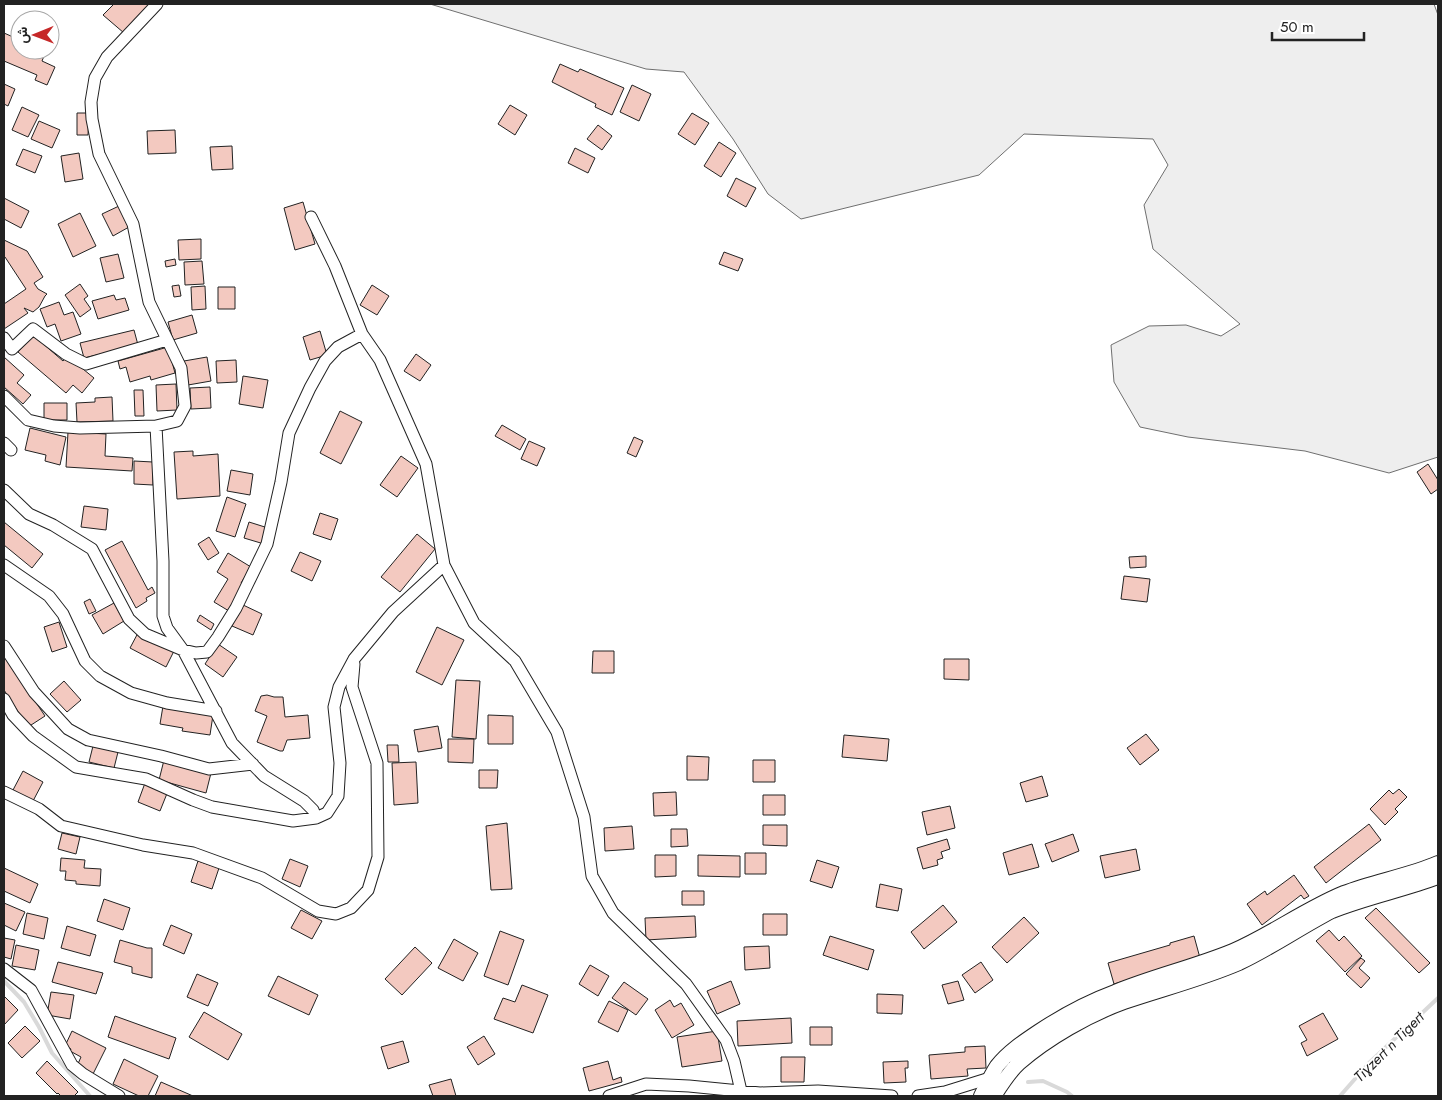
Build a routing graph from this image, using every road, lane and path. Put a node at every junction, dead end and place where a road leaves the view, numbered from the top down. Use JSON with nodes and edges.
{"nodes":[{"id":1,"x":157,"y":4,"type":"edge"},
{"id":2,"x":312,"y":217,"type":"dead end"},
{"id":3,"x":362,"y":334,"type":"junction"},
{"id":4,"x":4,"y":338,"type":"edge"},
{"id":5,"x":167,"y":340,"type":"junction"},
{"id":6,"x":4,"y":396,"type":"edge"},
{"id":7,"x":156,"y":426,"type":"junction"},
{"id":8,"x":4,"y":490,"type":"edge"},
{"id":9,"x":4,"y":565,"type":"edge"},
{"id":10,"x":444,"y":565,"type":"junction"},
{"id":11,"x":4,"y":646,"type":"edge"},
{"id":12,"x":184,"y":650,"type":"junction"},
{"id":13,"x":354,"y":659,"type":"junction"},
{"id":14,"x":4,"y":699,"type":"edge"},
{"id":15,"x":216,"y":711,"type":"junction"},
{"id":16,"x":253,"y":764,"type":"junction"},
{"id":17,"x":4,"y":792,"type":"edge"},
{"id":18,"x":316,"y":818,"type":"junction"},
{"id":19,"x":1438,"y":863,"type":"edge"},
{"id":20,"x":1438,"y":877,"type":"edge"},
{"id":21,"x":4,"y":969,"type":"edge"},
{"id":22,"x":990,"y":1078,"type":"junction"},
{"id":23,"x":741,"y":1091,"type":"junction"},
{"id":24,"x":119,"y":1096,"type":"edge"},
{"id":25,"x":608,"y":1096,"type":"edge"},
{"id":26,"x":892,"y":1096,"type":"edge"},
{"id":27,"x":918,"y":1096,"type":"edge"},
{"id":28,"x":981,"y":1096,"type":"edge"},
{"id":29,"x":994,"y":1096,"type":"edge"}],
"edges":[{"from":1,"to":5,"type":"street"},
{"from":2,"to":3,"type":"street"},
{"from":3,"to":10,"type":"street"},
{"from":3,"to":12,"type":"street"},
{"from":4,"to":5,"type":"street"},
{"from":5,"to":7,"type":"street"},
{"from":6,"to":7,"type":"street"},
{"from":7,"to":12,"type":"street"},
{"from":8,"to":12,"type":"street"},
{"from":9,"to":15,"type":"street"},
{"from":10,"to":13,"type":"street"},
{"from":10,"to":23,"type":"street"},
{"from":11,"to":16,"type":"street"},
{"from":12,"to":15,"type":"street"},
{"from":13,"to":17,"type":"street"},
{"from":13,"to":18,"type":"street"},
{"from":14,"to":18,"type":"street"},
{"from":15,"to":16,"type":"street"},
{"from":16,"to":18,"type":"street"},
{"from":19,"to":22,"type":"street"},
{"from":20,"to":29,"type":"street"},
{"from":21,"to":24,"type":"street"},
{"from":22,"to":27,"type":"street"},
{"from":22,"to":28,"type":"street"},
{"from":23,"to":25,"type":"street"},
{"from":23,"to":26,"type":"street"}]}
